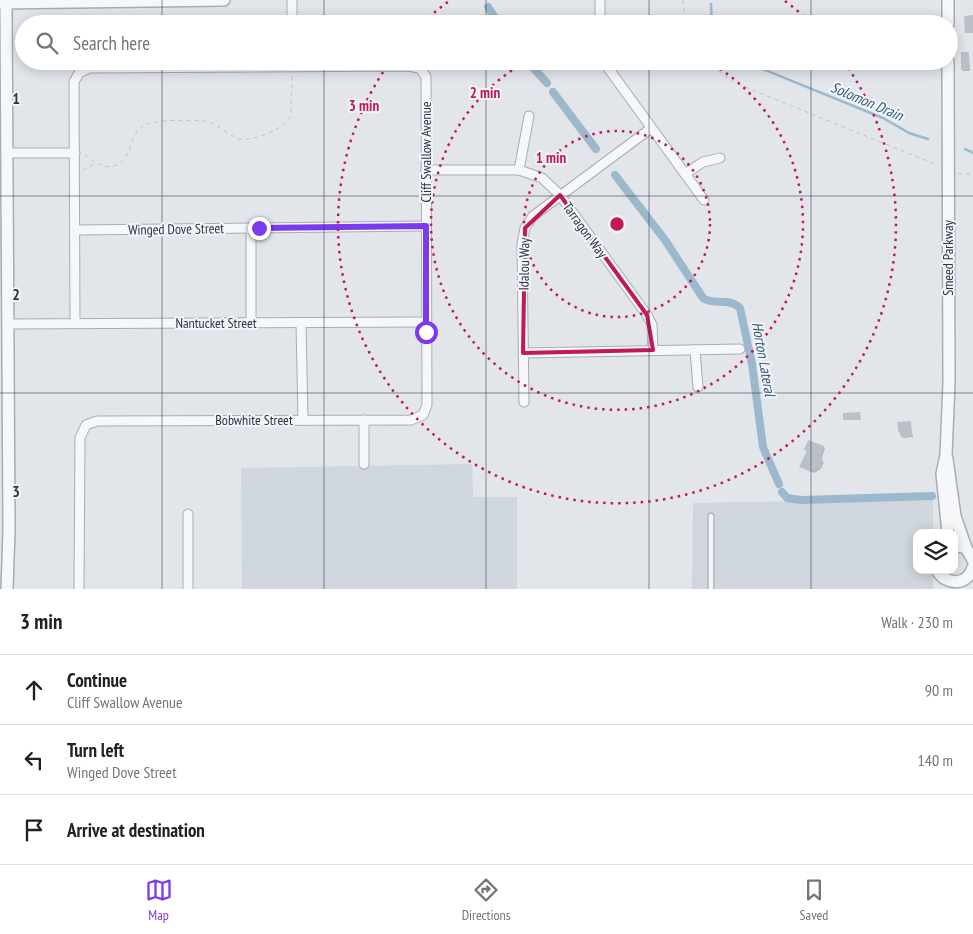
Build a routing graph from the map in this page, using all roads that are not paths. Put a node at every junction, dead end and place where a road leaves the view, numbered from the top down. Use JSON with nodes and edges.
{"nodes":[{"id":1,"x":224,"y":0,"type":"edge"},
{"id":2,"x":292,"y":0,"type":"edge"},
{"id":3,"x":600,"y":0,"type":"edge"},
{"id":4,"x":948,"y":0,"type":"edge"},
{"id":5,"x":3,"y":3,"type":"edge"},
{"id":6,"x":292,"y":15,"type":"edge"},
{"id":7,"x":600,"y":15,"type":"edge"},
{"id":8,"x":948,"y":15,"type":"edge"},
{"id":9,"x":85,"y":70,"type":"edge"},
{"id":10,"x":422,"y":70,"type":"edge"},
{"id":11,"x":609,"y":70,"type":"edge"},
{"id":12,"x":948,"y":70,"type":"edge"},
{"id":13,"x":529,"y":116,"type":"dead end"},
{"id":14,"x":650,"y":129,"type":"junction"},
{"id":15,"x":7,"y":153,"type":"junction"},
{"id":16,"x":74,"y":153,"type":"junction"},
{"id":17,"x":720,"y":158,"type":"dead end"},
{"id":18,"x":426,"y":170,"type":"junction"},
{"id":19,"x":519,"y":170,"type":"junction"},
{"id":20,"x":685,"y":174,"type":"junction"},
{"id":21,"x":560,"y":195,"type":"junction"},
{"id":22,"x":704,"y":200,"type":"dead end"},
{"id":23,"x":426,"y":226,"type":"junction"},
{"id":24,"x":251,"y":228,"type":"junction"},
{"id":25,"x":76,"y":230,"type":"junction"},
{"id":26,"x":426,"y":322,"type":"junction"},
{"id":27,"x":75,"y":323,"type":"junction"},
{"id":28,"x":251,"y":323,"type":"junction"},
{"id":29,"x":301,"y":323,"type":"junction"},
{"id":30,"x":3,"y":324,"type":"edge"},
{"id":31,"x":740,"y":349,"type":"dead end"},
{"id":32,"x":652,"y":350,"type":"junction"},
{"id":33,"x":695,"y":350,"type":"junction"},
{"id":34,"x":523,"y":353,"type":"junction"},
{"id":35,"x":698,"y":387,"type":"dead end"},
{"id":36,"x":524,"y":402,"type":"dead end"},
{"id":37,"x":423,"y":415,"type":"joint"},
{"id":38,"x":303,"y":420,"type":"junction"},
{"id":39,"x":364,"y":420,"type":"junction"},
{"id":40,"x":946,"y":455,"type":"junction"},
{"id":41,"x":364,"y":464,"type":"dead end"},
{"id":42,"x":188,"y":514,"type":"dead end"},
{"id":43,"x":711,"y":516,"type":"dead end"},
{"id":44,"x":948,"y":529,"type":"edge"},
{"id":45,"x":967,"y":553,"type":"edge"},
{"id":46,"x":938,"y":574,"type":"edge"},
{"id":47,"x":941,"y":574,"type":"edge"},
{"id":48,"x":966,"y":577,"type":"edge"},
{"id":49,"x":7,"y":589,"type":"edge"},
{"id":50,"x":79,"y":589,"type":"edge"},
{"id":51,"x":188,"y":589,"type":"edge"},
{"id":52,"x":711,"y":589,"type":"edge"},
{"id":53,"x":942,"y":589,"type":"edge"}],
"edges":[{"from":1,"to":5,"type":"street"},
{"from":2,"to":6,"type":"street"},
{"from":3,"to":7,"type":"street"},
{"from":4,"to":8,"type":"street"},
{"from":5,"to":15,"type":"street"},
{"from":9,"to":16,"type":"street"},
{"from":10,"to":18,"type":"street","name":"Cliff Swallow Avenue"},
{"from":11,"to":14,"type":"street"},
{"from":12,"to":40,"type":"street","name":"Smeed Parkway"},
{"from":13,"to":19,"type":"street"},
{"from":14,"to":20,"type":"street"},
{"from":14,"to":21,"type":"street","name":"Idalou Way"},
{"from":15,"to":16,"type":"street"},
{"from":15,"to":30,"type":"street"},
{"from":16,"to":25,"type":"street"},
{"from":17,"to":20,"type":"street"},
{"from":18,"to":19,"type":"street","name":"Tarragon Way"},
{"from":18,"to":23,"type":"street","name":"Cliff Swallow Avenue"},
{"from":19,"to":21,"type":"street","name":"Tarragon Way"},
{"from":20,"to":22,"type":"street"},
{"from":21,"to":32,"type":"street","name":"Tarragon Way"},
{"from":21,"to":34,"type":"street","name":"Idalou Way"},
{"from":23,"to":24,"type":"street","name":"Winged Dove Street"},
{"from":23,"to":26,"type":"street","name":"Cliff Swallow Avenue"},
{"from":24,"to":25,"type":"street","name":"Winged Dove Street"},
{"from":24,"to":28,"type":"street"},
{"from":25,"to":27,"type":"street"},
{"from":26,"to":29,"type":"street","name":"Nantucket Street"},
{"from":26,"to":37,"type":"street","name":"Cliff Swallow Avenue"},
{"from":27,"to":28,"type":"street","name":"Nantucket Street"},
{"from":27,"to":30,"type":"street","name":"Nantucket Street"},
{"from":28,"to":29,"type":"street","name":"Nantucket Street"},
{"from":29,"to":38,"type":"street"},
{"from":30,"to":49,"type":"street"},
{"from":31,"to":33,"type":"street"},
{"from":32,"to":33,"type":"street"},
{"from":32,"to":34,"type":"street"},
{"from":33,"to":35,"type":"street"},
{"from":34,"to":36,"type":"street","name":"Idalou Way"},
{"from":37,"to":39,"type":"street","name":"Bobwhite Street"},
{"from":38,"to":39,"type":"street","name":"Bobwhite Street"},
{"from":38,"to":50,"type":"street","name":"Bobwhite Street"},
{"from":39,"to":41,"type":"street"},
{"from":40,"to":44,"type":"street","name":"Smeed Parkway"},
{"from":40,"to":45,"type":"street","name":"Smeed Parkway"},
{"from":42,"to":51,"type":"street"},
{"from":43,"to":52,"type":"lane"},
{"from":46,"to":53,"type":"street"},
{"from":47,"to":48,"type":"street"}]}
